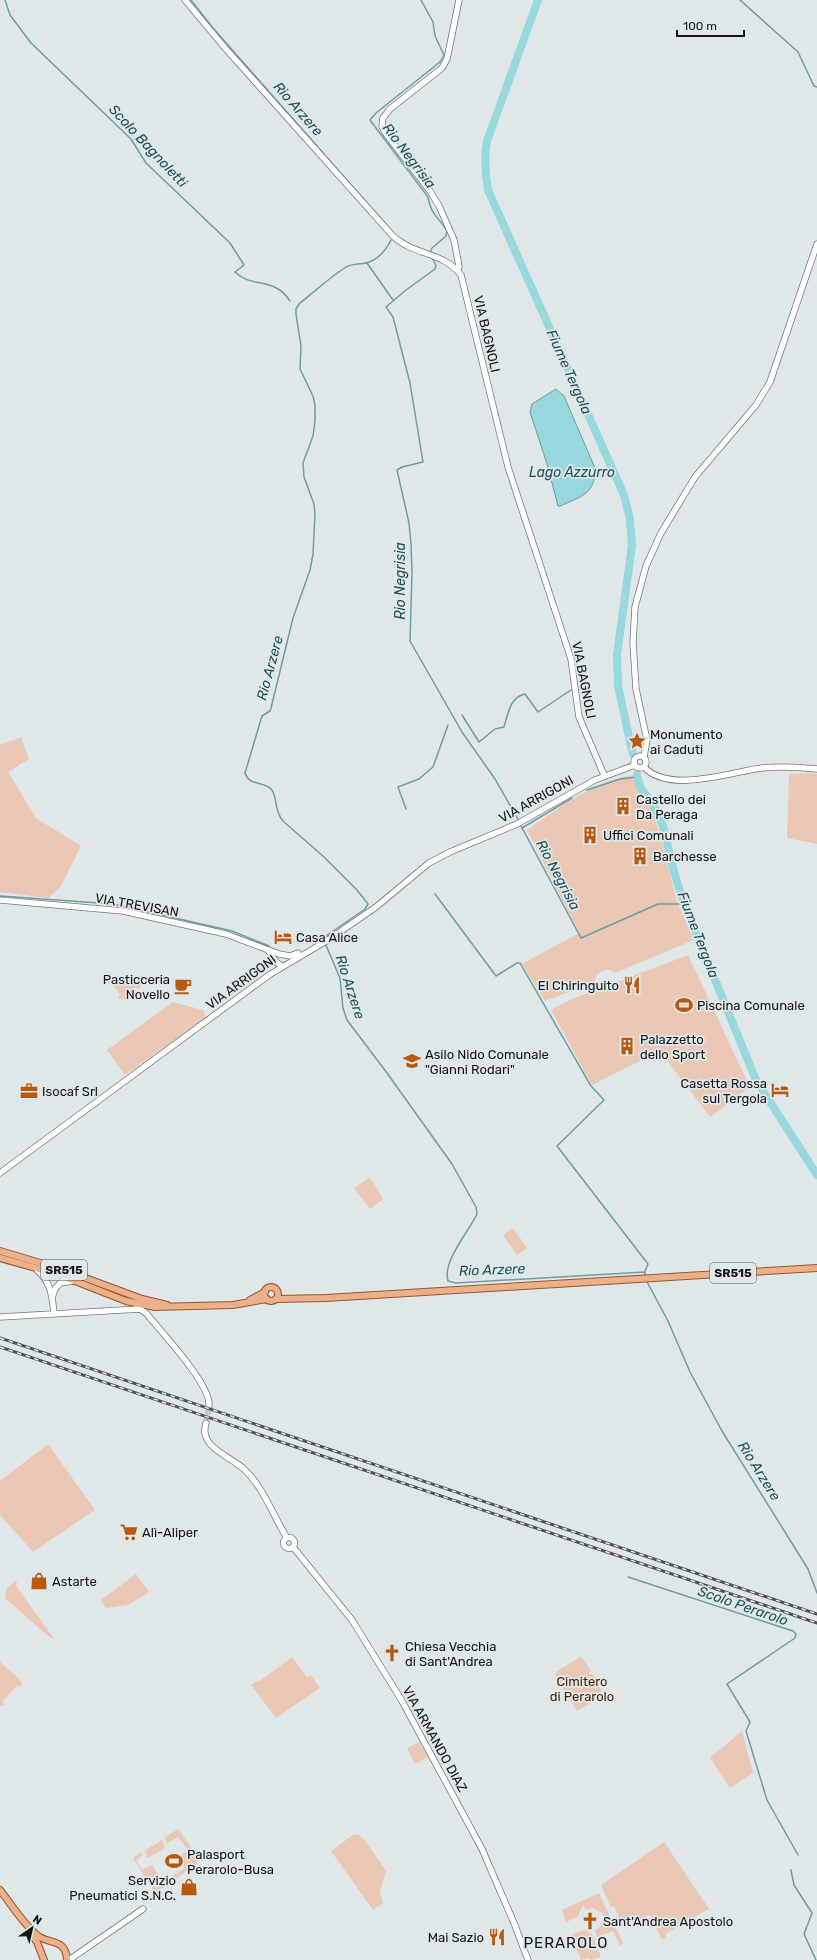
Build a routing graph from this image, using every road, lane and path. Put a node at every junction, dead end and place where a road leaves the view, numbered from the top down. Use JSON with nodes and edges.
{"nodes":[{"id":1,"x":185,"y":0,"type":"edge"},
{"id":2,"x":459,"y":0,"type":"edge"},
{"id":3,"x":817,"y":244,"type":"edge"},
{"id":4,"x":458,"y":270,"type":"junction"},
{"id":5,"x":644,"y":757,"type":"junction"},
{"id":6,"x":635,"y":765,"type":"junction"},
{"id":7,"x":644,"y":767,"type":"junction"},
{"id":8,"x":817,"y":769,"type":"edge"},
{"id":9,"x":604,"y":775,"type":"junction"},
{"id":10,"x":0,"y":900,"type":"edge"},
{"id":11,"x":314,"y":948,"type":"junction"},
{"id":12,"x":275,"y":956,"type":"junction"},
{"id":13,"x":282,"y":966,"type":"junction"},
{"id":14,"x":271,"y":974,"type":"junction"},
{"id":15,"x":0,"y":1173,"type":"edge"},
{"id":16,"x":0,"y":1251,"type":"edge"},
{"id":17,"x":0,"y":1258,"type":"edge"},
{"id":18,"x":36,"y":1268,"type":"junction"},
{"id":19,"x":817,"y":1268,"type":"edge"},
{"id":20,"x":73,"y":1281,"type":"junction"},
{"id":21,"x":278,"y":1290,"type":"junction"},
{"id":22,"x":265,"y":1292,"type":"junction"},
{"id":23,"x":53,"y":1296,"type":"junction"},
{"id":24,"x":289,"y":1297,"type":"junction"},
{"id":25,"x":267,"y":1299,"type":"junction"},
{"id":26,"x":276,"y":1299,"type":"junction"},
{"id":27,"x":157,"y":1305,"type":"junction"},
{"id":28,"x":54,"y":1313,"type":"junction"},
{"id":29,"x":0,"y":1317,"type":"edge"},
{"id":30,"x":210,"y":1406,"type":"tunnel mouth"},
{"id":31,"x":206,"y":1423,"type":"tunnel mouth"},
{"id":32,"x":0,"y":1890,"type":"edge"},
{"id":33,"x":0,"y":1896,"type":"edge"},
{"id":34,"x":143,"y":1909,"type":"dead end"},
{"id":35,"x":48,"y":1940,"type":"junction"},
{"id":36,"x":63,"y":1949,"type":"junction"},
{"id":37,"x":40,"y":1950,"type":"junction"},
{"id":38,"x":80,"y":1951,"type":"junction"},
{"id":39,"x":44,"y":1960,"type":"edge"},
{"id":40,"x":68,"y":1960,"type":"edge"},
{"id":41,"x":528,"y":1960,"type":"edge"}],
"edges":[{"from":1,"to":4,"type":"street"},
{"from":2,"to":4,"type":"street","name":"VIA BAGNOLI"},
{"from":3,"to":5,"type":"street"},
{"from":4,"to":9,"type":"street","name":"VIA BAGNOLI"},
{"from":5,"to":6,"type":"street"},
{"from":5,"to":7,"type":"street"},
{"from":6,"to":7,"type":"street"},
{"from":6,"to":9,"type":"street","name":"VIA ARRIGONI"},
{"from":7,"to":8,"type":"street"},
{"from":9,"to":11,"type":"street","name":"VIA ARRIGONI"},
{"from":10,"to":12,"type":"street","name":"VIA TREVISAN"},
{"from":11,"to":12,"type":"street","name":"VIA TREVISAN"},
{"from":11,"to":13,"type":"street","name":"VIA ARRIGONI"},
{"from":12,"to":13,"type":"street"},
{"from":12,"to":14,"type":"street"},
{"from":13,"to":14,"type":"street","name":"VIA ARRIGONI"},
{"from":14,"to":15,"type":"street","name":"VIA ARRIGONI"},
{"from":16,"to":27,"type":"main road","number":"SR515"},
{"from":17,"to":18,"type":"main road","number":"SR515"},
{"from":18,"to":20,"type":"main road","number":"SR515"},
{"from":18,"to":23,"type":"street"},
{"from":19,"to":24,"type":"main road","number":"SR515"},
{"from":20,"to":23,"type":"street"},
{"from":20,"to":27,"type":"main road","number":"SR515"},
{"from":21,"to":22,"type":"main road","number":"SR515"},
{"from":21,"to":24,"type":"main road"},
{"from":21,"to":26,"type":"main road"},
{"from":22,"to":25,"type":"main road"},
{"from":22,"to":27,"type":"main road","number":"SR515"},
{"from":23,"to":28,"type":"street"},
{"from":24,"to":26,"type":"main road","number":"SR515"},
{"from":25,"to":26,"type":"main road","number":"SR515"},
{"from":25,"to":27,"type":"main road","number":"SR515"},
{"from":28,"to":29,"type":"street"},
{"from":28,"to":30,"type":"street"},
{"from":31,"to":41,"type":"street","name":"VIA ARMANDO DIAZ"},
{"from":32,"to":35,"type":"main road"},
{"from":33,"to":37,"type":"main road"},
{"from":34,"to":38,"type":"street"},
{"from":35,"to":36,"type":"main road"},
{"from":35,"to":37,"type":"main road"},
{"from":36,"to":38,"type":"street"},
{"from":36,"to":40,"type":"main road"},
{"from":37,"to":39,"type":"main road"},
{"from":38,"to":40,"type":"street"}]}
